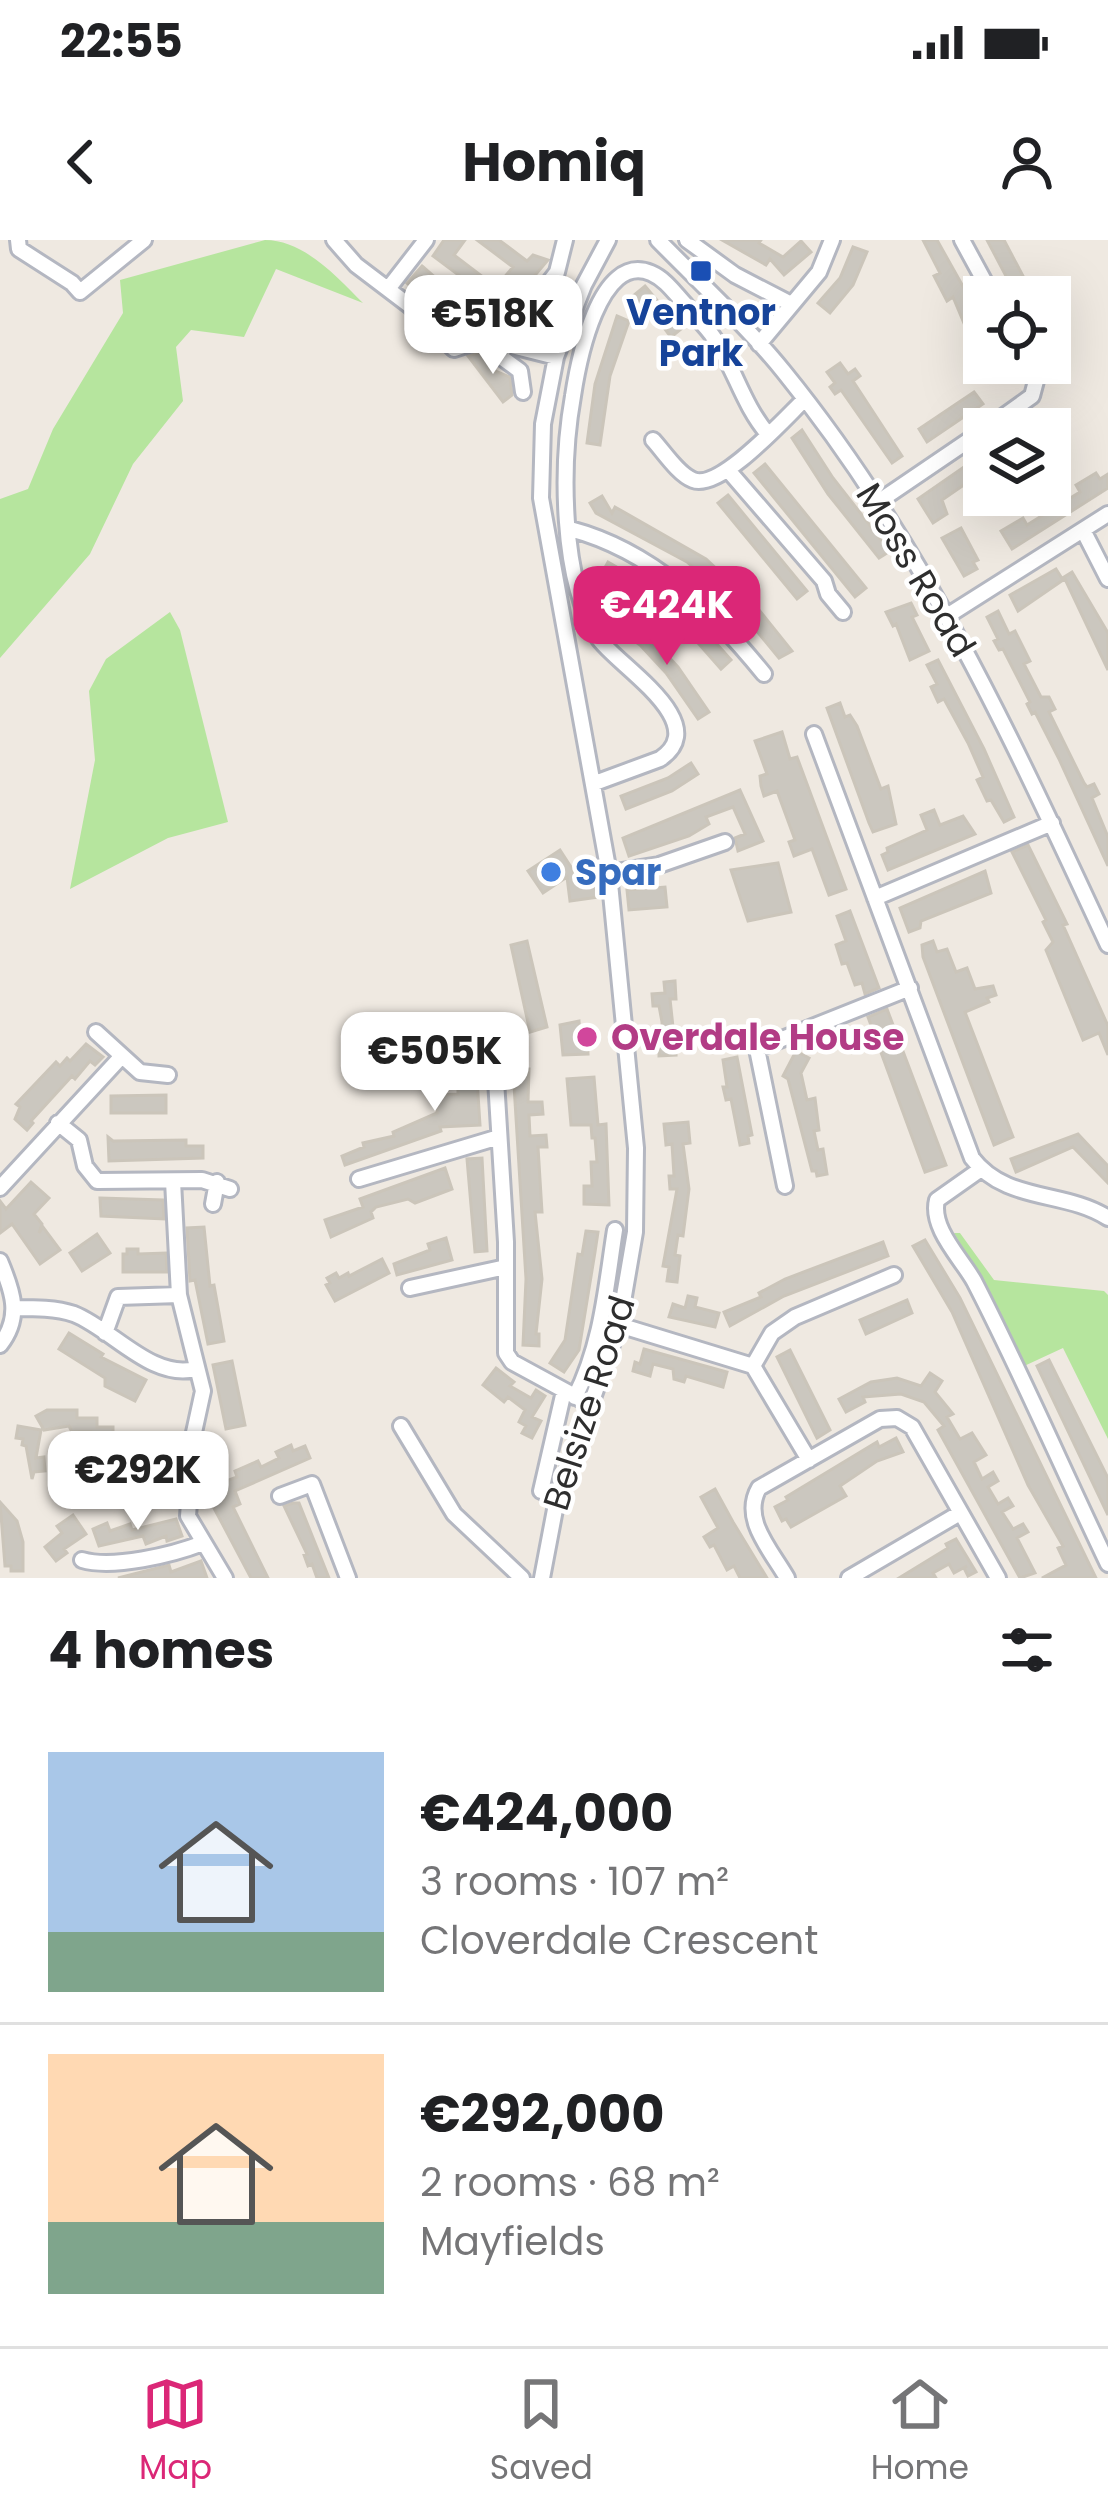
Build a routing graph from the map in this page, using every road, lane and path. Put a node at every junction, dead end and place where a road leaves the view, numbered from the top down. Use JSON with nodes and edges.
{"nodes":[{"id":1,"x":18,"y":240,"type":"edge"},
{"id":2,"x":144,"y":240,"type":"edge"},
{"id":3,"x":334,"y":240,"type":"edge"},
{"id":4,"x":426,"y":240,"type":"edge"},
{"id":5,"x":565,"y":240,"type":"edge"},
{"id":6,"x":608,"y":240,"type":"edge"},
{"id":7,"x":658,"y":240,"type":"edge"},
{"id":8,"x":687,"y":240,"type":"edge"},
{"id":9,"x":832,"y":240,"type":"edge"},
{"id":10,"x":962,"y":240,"type":"edge"},
{"id":11,"x":982,"y":276,"type":"edge"},
{"id":12,"x":388,"y":289,"type":"junction"},
{"id":13,"x":791,"y":304,"type":"junction"},
{"id":14,"x":759,"y":344,"type":"junction"},
{"id":15,"x":507,"y":345,"type":"junction"},
{"id":16,"x":556,"y":357,"type":"junction"},
{"id":17,"x":1035,"y":384,"type":"edge"},
{"id":18,"x":523,"y":392,"type":"dead end"},
{"id":19,"x":805,"y":399,"type":"junction"},
{"id":20,"x":1015,"y":408,"type":"edge"},
{"id":21,"x":768,"y":434,"type":"junction"},
{"id":22,"x":653,"y":440,"type":"dead end"},
{"id":23,"x":963,"y":445,"type":"edge"},
{"id":24,"x":728,"y":470,"type":"junction"},
{"id":25,"x":878,"y":502,"type":"junction"},
{"id":26,"x":1108,"y":514,"type":"edge"},
{"id":27,"x":570,"y":529,"type":"junction"},
{"id":28,"x":1083,"y":530,"type":"junction"},
{"id":29,"x":1108,"y":579,"type":"edge"},
{"id":30,"x":843,"y":612,"type":"dead end"},
{"id":31,"x":947,"y":616,"type":"junction"},
{"id":32,"x":764,"y":674,"type":"dead end"},
{"id":33,"x":814,"y":734,"type":"dead end"},
{"id":34,"x":595,"y":783,"type":"junction"},
{"id":35,"x":1052,"y":823,"type":"junction"},
{"id":36,"x":725,"y":842,"type":"dead end"},
{"id":37,"x":608,"y":873,"type":"junction"},
{"id":38,"x":875,"y":898,"type":"junction"},
{"id":39,"x":1108,"y":945,"type":"edge"},
{"id":40,"x":910,"y":988,"type":"junction"},
{"id":41,"x":96,"y":1032,"type":"dead end"},
{"id":42,"x":122,"y":1057,"type":"junction"},
{"id":43,"x":495,"y":1064,"type":"dead end"},
{"id":44,"x":168,"y":1075,"type":"dead end"},
{"id":45,"x":58,"y":1123,"type":"junction"},
{"id":46,"x":500,"y":1137,"type":"junction"},
{"id":47,"x":981,"y":1169,"type":"junction"},
{"id":48,"x":359,"y":1179,"type":"dead end"},
{"id":49,"x":173,"y":1180,"type":"junction"},
{"id":50,"x":785,"y":1186,"type":"dead end"},
{"id":51,"x":0,"y":1187,"type":"edge"},
{"id":52,"x":213,"y":1204,"type":"dead end"},
{"id":53,"x":1108,"y":1218,"type":"edge"},
{"id":54,"x":615,"y":1230,"type":"dead end"},
{"id":55,"x":0,"y":1261,"type":"edge"},
{"id":56,"x":506,"y":1267,"type":"junction"},
{"id":57,"x":894,"y":1275,"type":"dead end"},
{"id":58,"x":410,"y":1288,"type":"dead end"},
{"id":59,"x":178,"y":1295,"type":"junction"},
{"id":60,"x":16,"y":1308,"type":"junction"},
{"id":61,"x":619,"y":1325,"type":"junction"},
{"id":62,"x":105,"y":1333,"type":"junction"},
{"id":63,"x":0,"y":1345,"type":"edge"},
{"id":64,"x":753,"y":1366,"type":"junction"},
{"id":65,"x":195,"y":1369,"type":"junction"},
{"id":66,"x":570,"y":1394,"type":"junction"},
{"id":67,"x":592,"y":1406,"type":"junction"},
{"id":68,"x":400,"y":1426,"type":"dead end"},
{"id":69,"x":198,"y":1433,"type":"dead end"},
{"id":70,"x":58,"y":1460,"type":"dead end"},
{"id":71,"x":809,"y":1460,"type":"junction"},
{"id":72,"x":541,"y":1491,"type":"dead end"},
{"id":73,"x":280,"y":1496,"type":"dead end"},
{"id":74,"x":960,"y":1513,"type":"junction"},
{"id":75,"x":203,"y":1543,"type":"junction"},
{"id":76,"x":82,"y":1560,"type":"dead end"},
{"id":77,"x":502,"y":1561,"type":"junction"},
{"id":78,"x":1108,"y":1564,"type":"edge"},
{"id":79,"x":225,"y":1578,"type":"edge"},
{"id":80,"x":348,"y":1578,"type":"edge"},
{"id":81,"x":506,"y":1578,"type":"edge"},
{"id":82,"x":522,"y":1578,"type":"edge"},
{"id":83,"x":542,"y":1578,"type":"edge"},
{"id":84,"x":788,"y":1578,"type":"edge"},
{"id":85,"x":849,"y":1578,"type":"edge"},
{"id":86,"x":998,"y":1578,"type":"edge"}],
"edges":[{"from":1,"to":2,"type":"street"},
{"from":3,"to":12,"type":"street"},
{"from":4,"to":12,"type":"street"},
{"from":5,"to":15,"type":"street"},
{"from":6,"to":16,"type":"street","name":"Belsize Road"},
{"from":7,"to":14,"type":"street","name":"Moss Road"},
{"from":8,"to":13,"type":"street"},
{"from":9,"to":13,"type":"street"},
{"from":10,"to":11,"type":"street"},
{"from":12,"to":15,"type":"street"},
{"from":13,"to":14,"type":"street"},
{"from":14,"to":19,"type":"street","name":"Moss Road"},
{"from":15,"to":16,"type":"street"},
{"from":15,"to":18,"type":"street"},
{"from":16,"to":34,"type":"street","name":"Belsize Road"},
{"from":17,"to":20,"type":"street"},
{"from":19,"to":21,"type":"street"},
{"from":19,"to":25,"type":"street","name":"Moss Road"},
{"from":21,"to":24,"type":"street"},
{"from":21,"to":27,"type":"street"},
{"from":22,"to":24,"type":"street"},
{"from":23,"to":25,"type":"street"},
{"from":24,"to":30,"type":"street"},
{"from":25,"to":31,"type":"street","name":"Moss Road"},
{"from":26,"to":28,"type":"street"},
{"from":27,"to":32,"type":"street"},
{"from":27,"to":34,"type":"street"},
{"from":28,"to":29,"type":"street"},
{"from":28,"to":31,"type":"street"},
{"from":31,"to":35,"type":"street","name":"Moss Road"},
{"from":33,"to":38,"type":"street"},
{"from":34,"to":37,"type":"street","name":"Belsize Road"},
{"from":35,"to":38,"type":"street"},
{"from":35,"to":39,"type":"street","name":"Moss Road"},
{"from":36,"to":37,"type":"street"},
{"from":37,"to":61,"type":"street","name":"Belsize Road"},
{"from":38,"to":40,"type":"street"},
{"from":40,"to":47,"type":"street"},
{"from":40,"to":50,"type":"street"},
{"from":41,"to":42,"type":"street"},
{"from":42,"to":44,"type":"street"},
{"from":42,"to":45,"type":"street"},
{"from":43,"to":46,"type":"street"},
{"from":45,"to":49,"type":"street"},
{"from":45,"to":51,"type":"street"},
{"from":46,"to":48,"type":"street"},
{"from":46,"to":56,"type":"street"},
{"from":47,"to":53,"type":"street"},
{"from":47,"to":78,"type":"street"},
{"from":49,"to":52,"type":"street"},
{"from":49,"to":59,"type":"street"},
{"from":54,"to":66,"type":"street"},
{"from":55,"to":60,"type":"street"},
{"from":56,"to":58,"type":"street"},
{"from":56,"to":66,"type":"street"},
{"from":57,"to":64,"type":"street"},
{"from":59,"to":62,"type":"street"},
{"from":59,"to":65,"type":"street"},
{"from":60,"to":62,"type":"street"},
{"from":60,"to":63,"type":"street"},
{"from":61,"to":64,"type":"street"},
{"from":61,"to":67,"type":"street","name":"Belsize Road"},
{"from":62,"to":65,"type":"street"},
{"from":64,"to":71,"type":"street"},
{"from":65,"to":69,"type":"street"},
{"from":66,"to":67,"type":"street"},
{"from":66,"to":72,"type":"street"},
{"from":67,"to":83,"type":"street","name":"Belsize Road"},
{"from":68,"to":77,"type":"street"},
{"from":70,"to":75,"type":"street"},
{"from":71,"to":74,"type":"street"},
{"from":71,"to":84,"type":"street"},
{"from":73,"to":80,"type":"street"},
{"from":74,"to":85,"type":"street"},
{"from":74,"to":86,"type":"street"},
{"from":75,"to":76,"type":"street"},
{"from":75,"to":79,"type":"street"},
{"from":77,"to":81,"type":"street"},
{"from":77,"to":82,"type":"street"}]}
